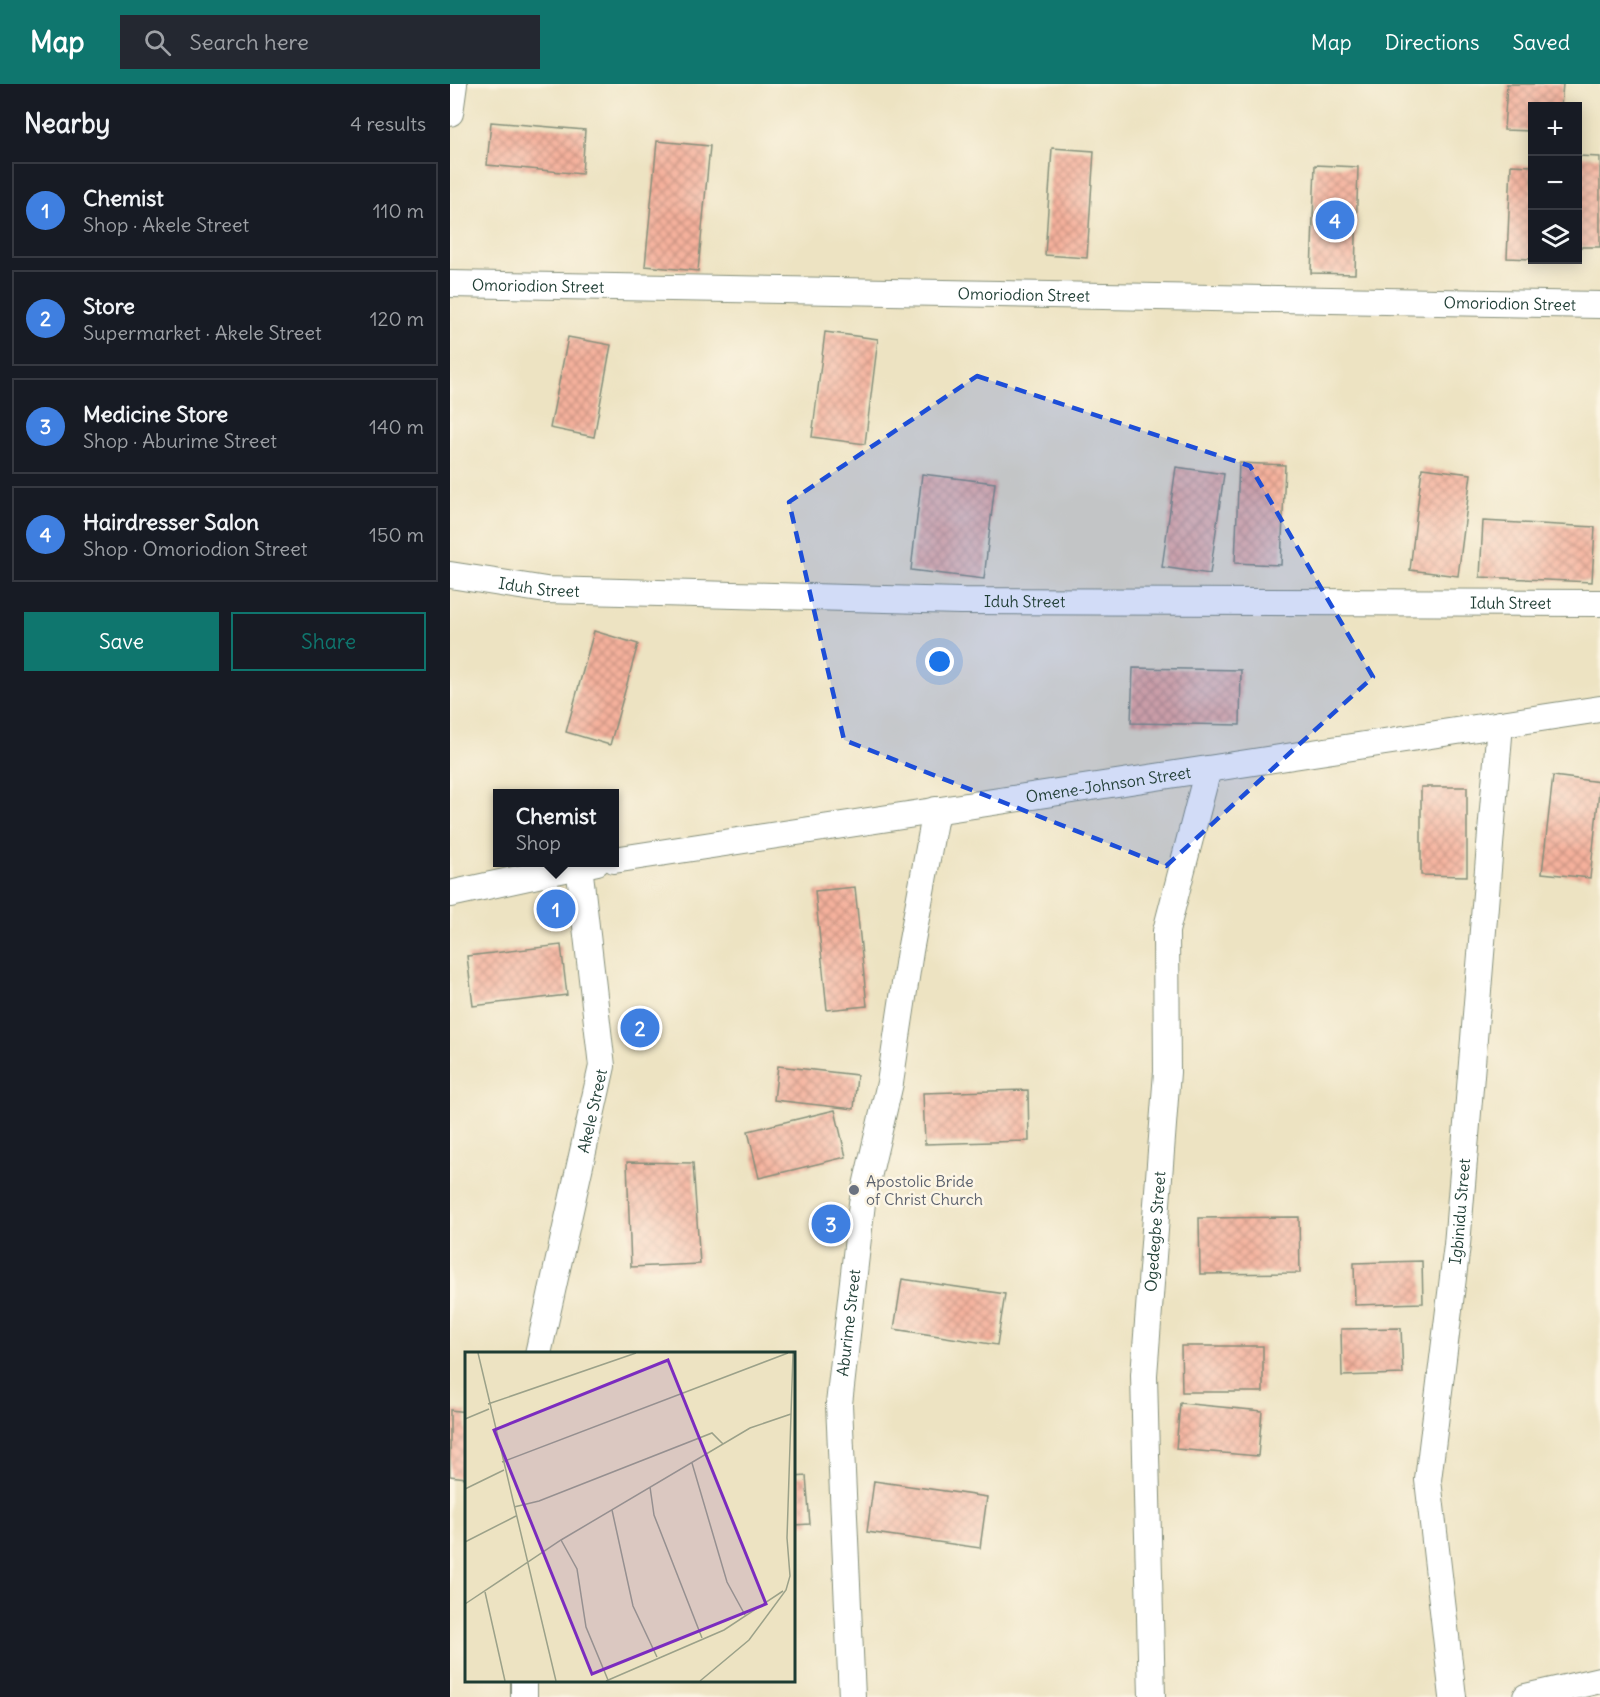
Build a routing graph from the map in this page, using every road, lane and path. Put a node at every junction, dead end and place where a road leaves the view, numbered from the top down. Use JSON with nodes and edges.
{"nodes":[{"id":1,"x":454,"y":84,"type":"edge"},
{"id":2,"x":450,"y":113,"type":"edge"},
{"id":3,"x":450,"y":284,"type":"edge"},
{"id":4,"x":1600,"y":305,"type":"edge"},
{"id":5,"x":450,"y":575,"type":"edge"},
{"id":6,"x":1600,"y":603,"type":"edge"},
{"id":7,"x":1600,"y":709,"type":"edge"},
{"id":8,"x":1500,"y":724,"type":"junction"},
{"id":9,"x":1208,"y":769,"type":"junction"},
{"id":10,"x":936,"y":810,"type":"junction"},
{"id":11,"x":619,"y":859,"type":"edge"},
{"id":12,"x":574,"y":867,"type":"edge"},
{"id":13,"x":588,"y":867,"type":"edge"},
{"id":14,"x":450,"y":894,"type":"edge"},
{"id":15,"x":538,"y":1352,"type":"edge"},
{"id":16,"x":1600,"y":1680,"type":"edge"},
{"id":17,"x":852,"y":1697,"type":"edge"},
{"id":18,"x":1152,"y":1697,"type":"edge"},
{"id":19,"x":1453,"y":1697,"type":"edge"},
{"id":20,"x":1526,"y":1697,"type":"edge"}],
"edges":[{"from":1,"to":2,"type":"street"},
{"from":3,"to":4,"type":"street","name":"Omoriodion Street"},
{"from":5,"to":6,"type":"street","name":"Iduh Street"},
{"from":7,"to":8,"type":"street","name":"Omene-Johnson Street"},
{"from":8,"to":9,"type":"street","name":"Omene-Johnson Street"},
{"from":8,"to":19,"type":"street","name":"Igbinidu Street"},
{"from":9,"to":10,"type":"street","name":"Omene-Johnson Street"},
{"from":9,"to":18,"type":"street","name":"Ogedegbe Street"},
{"from":10,"to":11,"type":"street","name":"Omene-Johnson Street"},
{"from":10,"to":17,"type":"street","name":"Aburime Street"},
{"from":12,"to":14,"type":"street"},
{"from":13,"to":15,"type":"street","name":"Akele Street"},
{"from":16,"to":20,"type":"street"}]}
